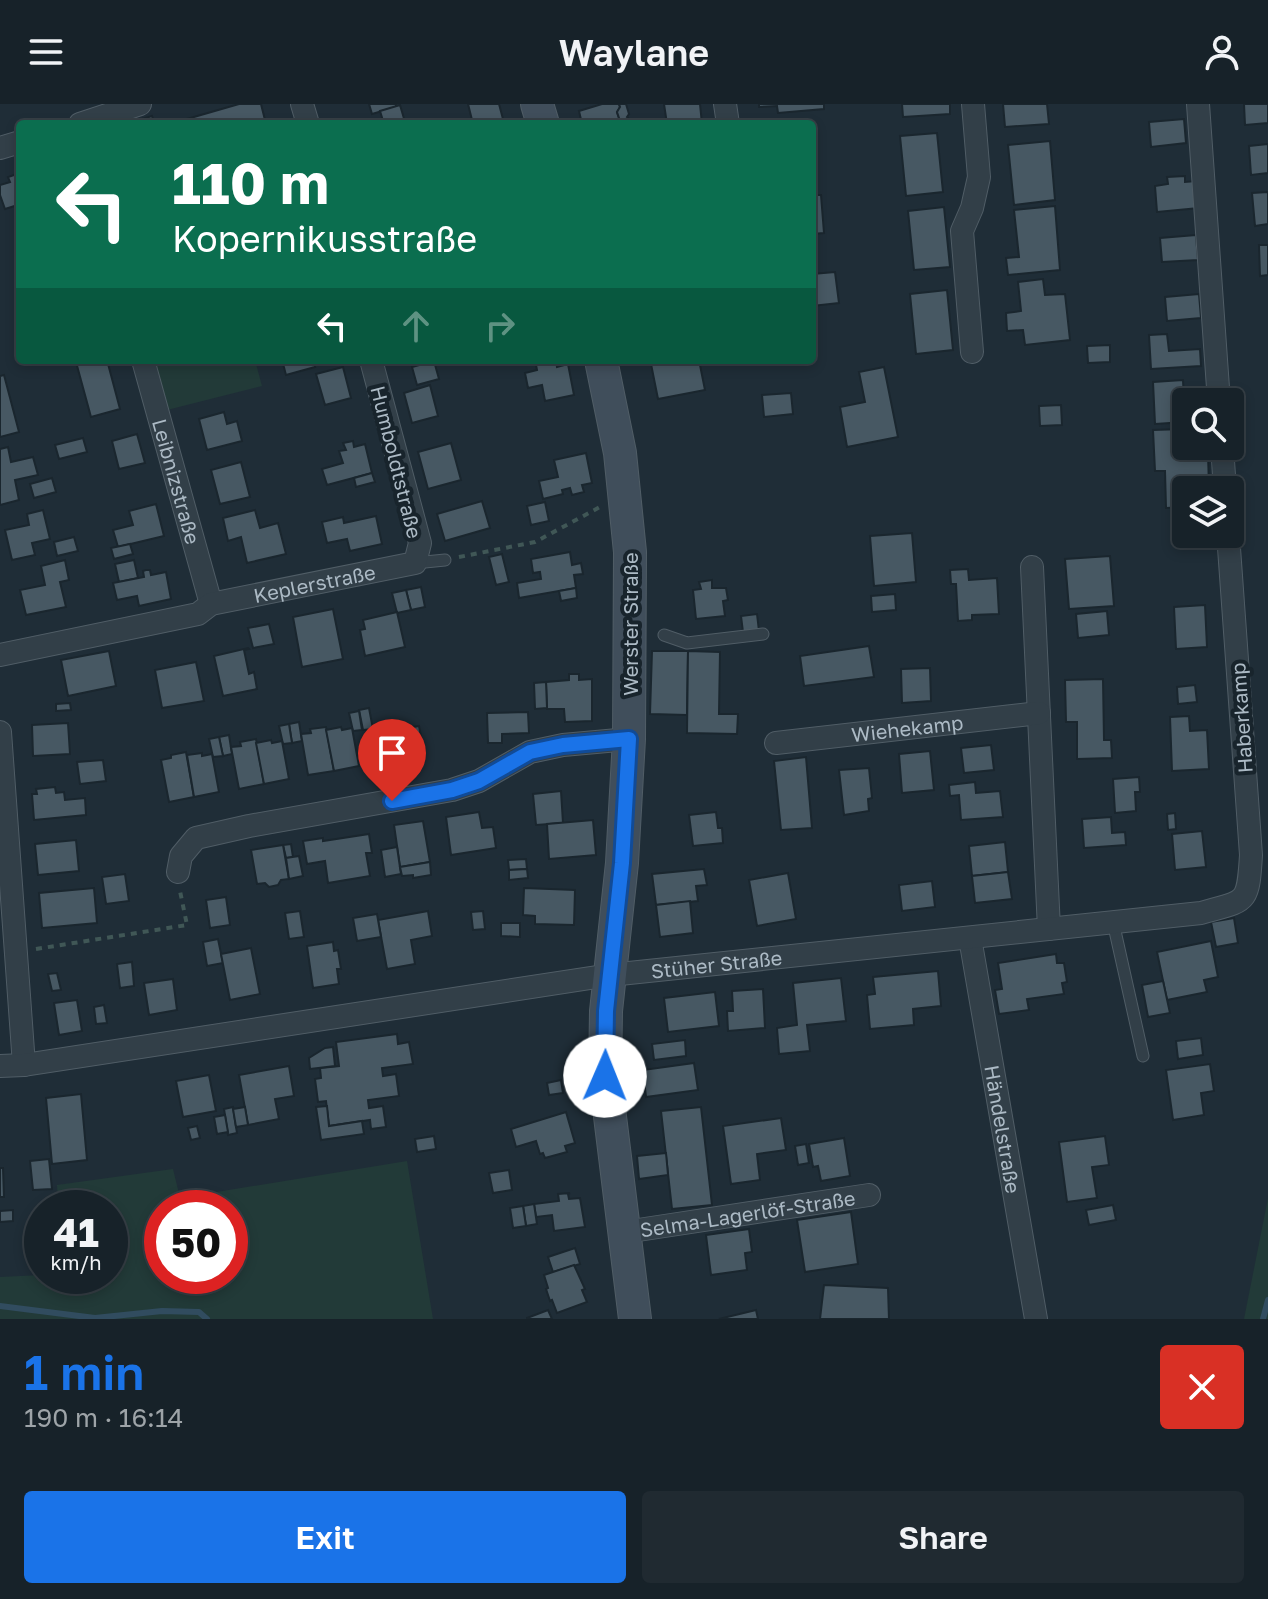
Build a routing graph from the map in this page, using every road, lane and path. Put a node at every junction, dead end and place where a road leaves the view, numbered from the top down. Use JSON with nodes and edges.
{"nodes":[{"id":1,"x":140,"y":104,"type":"edge"},
{"id":2,"x":973,"y":104,"type":"edge"},
{"id":3,"x":1198,"y":104,"type":"edge"},
{"id":4,"x":92,"y":120,"type":"edge"},
{"id":5,"x":972,"y":352,"type":"dead end"},
{"id":6,"x":144,"y":364,"type":"edge"},
{"id":7,"x":372,"y":364,"type":"edge"},
{"id":8,"x":602,"y":364,"type":"edge"},
{"id":9,"x":1218,"y":388,"type":"edge"},
{"id":10,"x":624,"y":495,"type":"junction"},
{"id":11,"x":1229,"y":548,"type":"edge"},
{"id":12,"x":445,"y":560,"type":"joint"},
{"id":13,"x":415,"y":563,"type":"junction"},
{"id":14,"x":1032,"y":567,"type":"dead end"},
{"id":15,"x":211,"y":604,"type":"junction"},
{"id":16,"x":763,"y":634,"type":"dead end"},
{"id":17,"x":664,"y":635,"type":"dead end"},
{"id":18,"x":0,"y":655,"type":"edge"},
{"id":19,"x":1039,"y":713,"type":"junction"},
{"id":20,"x":0,"y":732,"type":"edge"},
{"id":21,"x":629,"y":739,"type":"junction"},
{"id":22,"x":776,"y":743,"type":"dead end"},
{"id":23,"x":178,"y":872,"type":"joint"},
{"id":24,"x":1242,"y":900,"type":"joint"},
{"id":25,"x":1113,"y":922,"type":"junction"},
{"id":26,"x":1049,"y":929,"type":"junction"},
{"id":27,"x":970,"y":938,"type":"junction"},
{"id":28,"x":17,"y":952,"type":"junction"},
{"id":29,"x":610,"y":975,"type":"junction"},
{"id":30,"x":1143,"y":1056,"type":"dead end"},
{"id":31,"x":24,"y":1065,"type":"junction"},
{"id":32,"x":0,"y":1066,"type":"edge"},
{"id":33,"x":869,"y":1195,"type":"dead end"},
{"id":34,"x":625,"y":1232,"type":"junction"},
{"id":35,"x":635,"y":1319,"type":"edge"},
{"id":36,"x":1036,"y":1319,"type":"edge"}],
"edges":[{"from":1,"to":4,"type":"street"},
{"from":2,"to":5,"type":"street"},
{"from":3,"to":9,"type":"street"},
{"from":6,"to":15,"type":"street","name":"Leibnizstraße"},
{"from":7,"to":13,"type":"street","name":"Humboldtstraße"},
{"from":8,"to":10,"type":"main road","name":"Werster Straße"},
{"from":10,"to":12,"type":"path"},
{"from":10,"to":21,"type":"main road","name":"Werster Straße"},
{"from":11,"to":24,"type":"street","name":"Haberkamp"},
{"from":12,"to":13,"type":"lane","name":"Keplerstraße"},
{"from":13,"to":15,"type":"street","name":"Keplerstraße"},
{"from":14,"to":19,"type":"street"},
{"from":15,"to":18,"type":"street","name":"Keplerstraße"},
{"from":16,"to":17,"type":"lane"},
{"from":19,"to":22,"type":"street","name":"Wiehekamp"},
{"from":19,"to":26,"type":"street"},
{"from":20,"to":28,"type":"street"},
{"from":21,"to":23,"type":"street"},
{"from":21,"to":29,"type":"main road","name":"Werster Straße"},
{"from":23,"to":28,"type":"path"},
{"from":24,"to":25,"type":"street","name":"Stüher Straße"},
{"from":25,"to":26,"type":"street","name":"Stüher Straße"},
{"from":25,"to":30,"type":"lane"},
{"from":26,"to":27,"type":"street","name":"Stüher Straße"},
{"from":27,"to":29,"type":"street","name":"Stüher Straße"},
{"from":27,"to":36,"type":"street","name":"Händelstraße"},
{"from":28,"to":31,"type":"street"},
{"from":29,"to":31,"type":"street","name":"Stüher Straße"},
{"from":29,"to":34,"type":"main road","name":"Werster Straße"},
{"from":31,"to":32,"type":"street","name":"Stüher Straße"},
{"from":33,"to":34,"type":"street","name":"Selma-Lagerlöf-Straße"},
{"from":34,"to":35,"type":"main road","name":"Werster Straße"}]}
